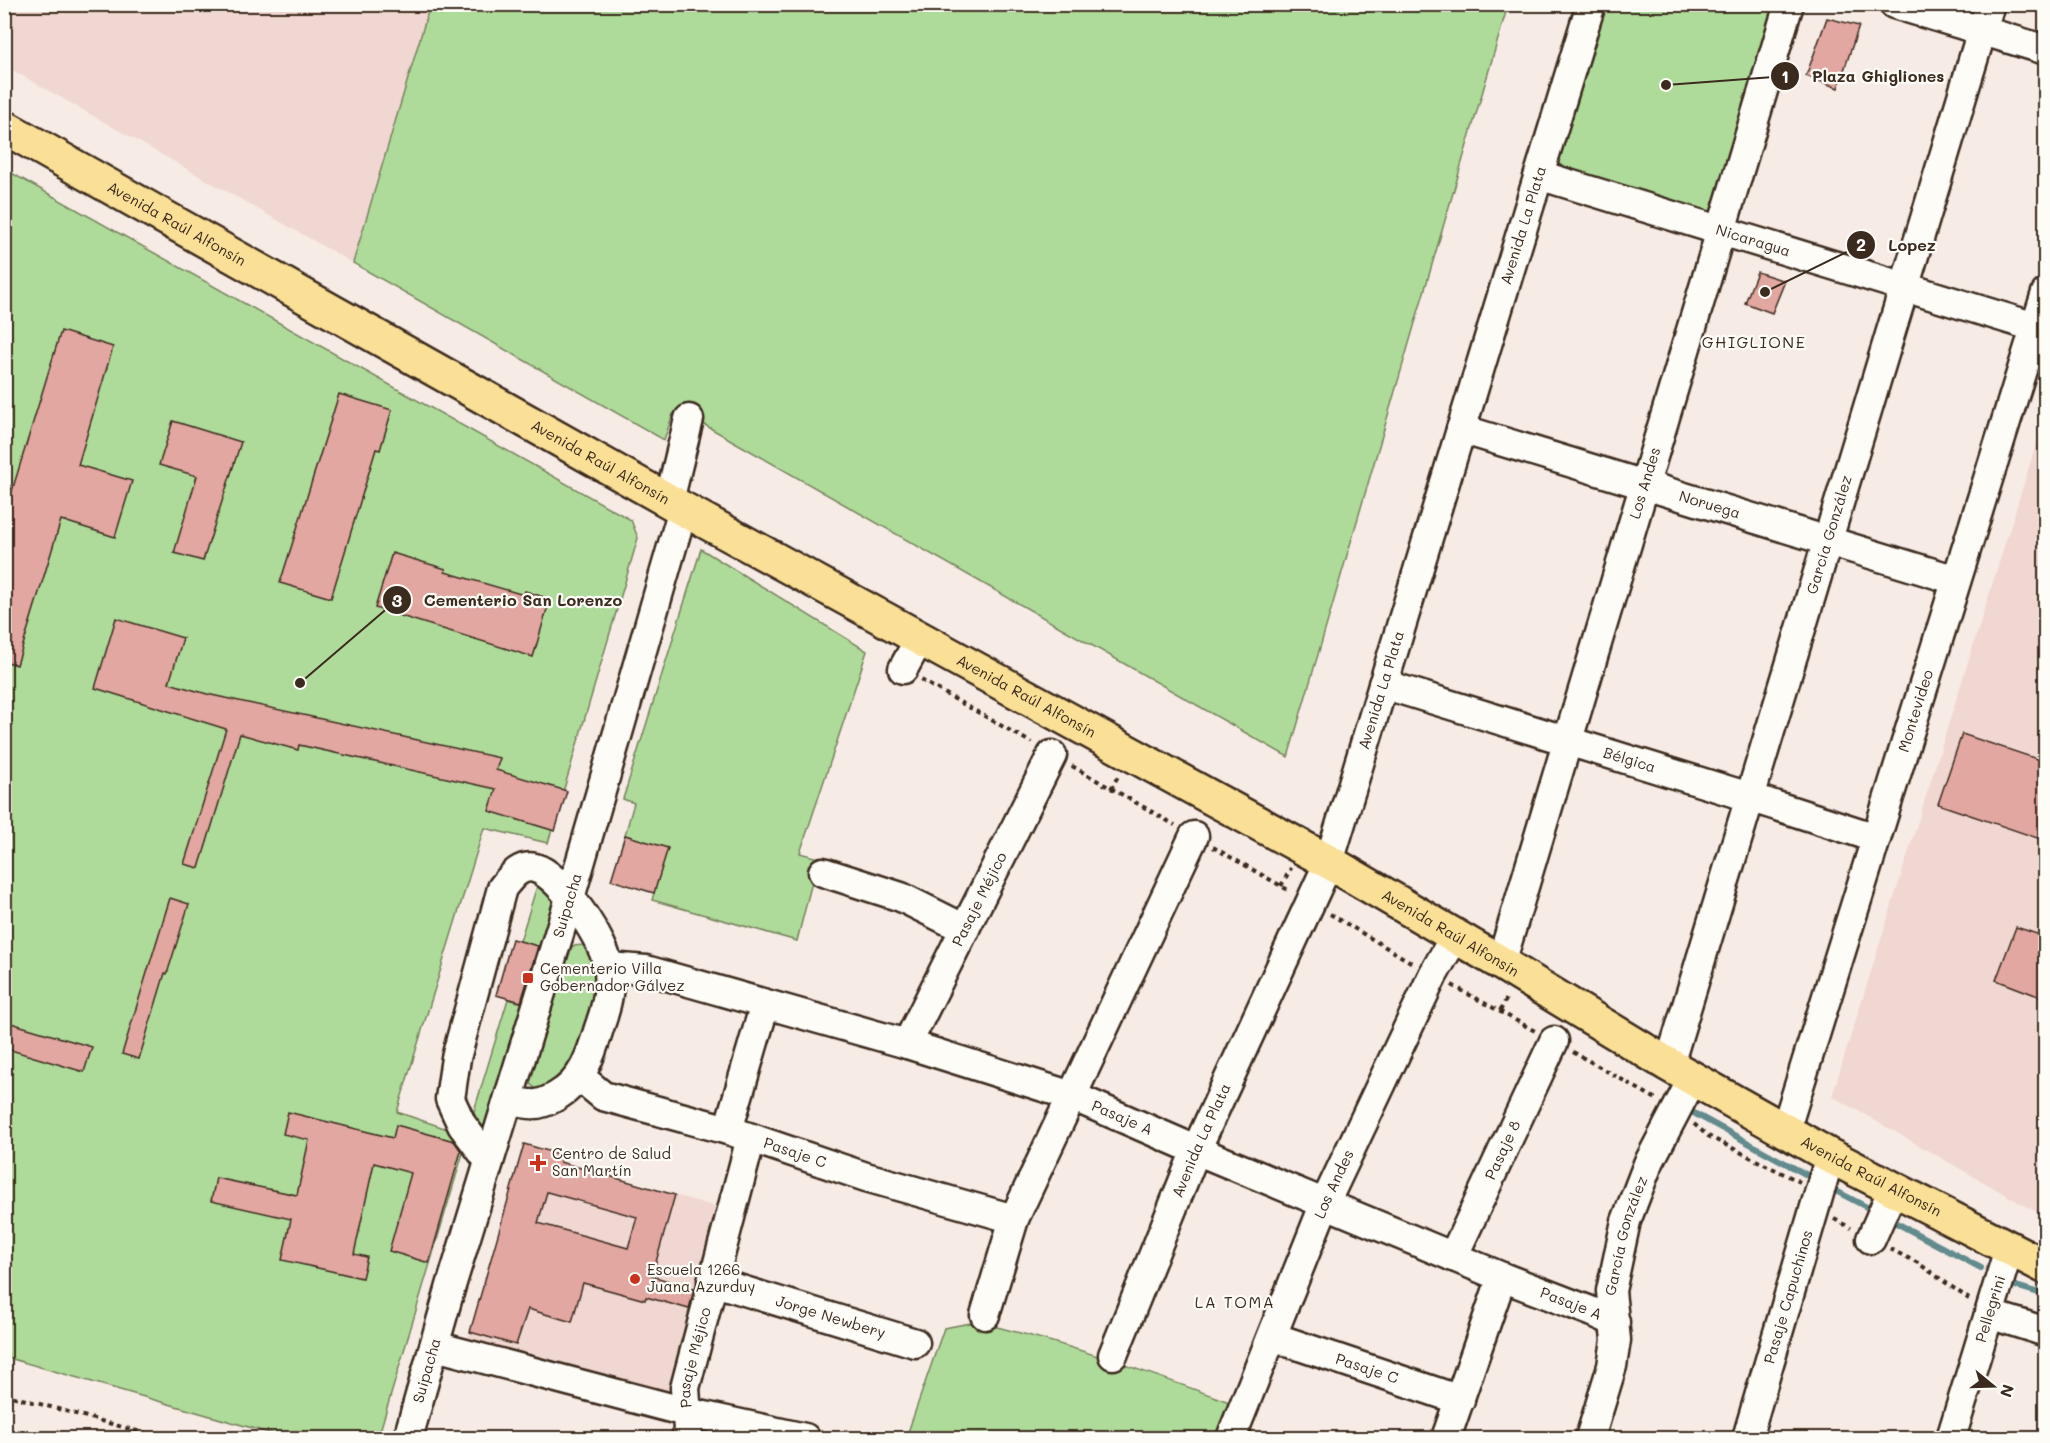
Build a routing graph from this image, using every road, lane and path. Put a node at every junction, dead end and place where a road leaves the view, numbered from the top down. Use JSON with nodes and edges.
{"nodes":[{"id":1,"x":1591,"y":4,"type":"edge"},
{"id":2,"x":1789,"y":4,"type":"edge"},
{"id":3,"x":1894,"y":4,"type":"edge"},
{"id":4,"x":1986,"y":18,"type":"edge"},
{"id":5,"x":2046,"y":50,"type":"edge"},
{"id":6,"x":4,"y":128,"type":"edge"},
{"id":7,"x":1539,"y":175,"type":"junction"},
{"id":8,"x":1721,"y":231,"type":"junction"},
{"id":9,"x":1905,"y":288,"type":"junction"},
{"id":10,"x":2046,"y":293,"type":"edge"},
{"id":11,"x":2035,"y":327,"type":"junction"},
{"id":12,"x":689,"y":419,"type":"dead end"},
{"id":13,"x":1461,"y":429,"type":"junction"},
{"id":14,"x":1645,"y":485,"type":"junction"},
{"id":15,"x":676,"y":505,"type":"junction"},
{"id":16,"x":1828,"y":541,"type":"junction"},
{"id":17,"x":1956,"y":580,"type":"junction"},
{"id":18,"x":920,"y":638,"type":"junction"},
{"id":19,"x":903,"y":669,"type":"joint"},
{"id":20,"x":1383,"y":684,"type":"junction"},
{"id":21,"x":1566,"y":740,"type":"junction"},
{"id":22,"x":1052,"y":754,"type":"junction"},
{"id":23,"x":1749,"y":796,"type":"junction"},
{"id":24,"x":1194,"y":836,"type":"junction"},
{"id":25,"x":1876,"y":838,"type":"junction"},
{"id":26,"x":1329,"y":862,"type":"junction"},
{"id":27,"x":823,"y":872,"type":"dead end"},
{"id":28,"x":570,"y":898,"type":"junction"},
{"id":29,"x":1310,"y":902,"type":"junction"},
{"id":30,"x":965,"y":929,"type":"junction"},
{"id":31,"x":1455,"y":936,"type":"junction"},
{"id":32,"x":1500,"y":963,"type":"junction"},
{"id":33,"x":609,"y":967,"type":"junction"},
{"id":34,"x":1433,"y":975,"type":"junction"},
{"id":35,"x":765,"y":1004,"type":"junction"},
{"id":36,"x":1554,"y":1041,"type":"junction"},
{"id":37,"x":907,"y":1044,"type":"junction"},
{"id":38,"x":1681,"y":1072,"type":"junction"},
{"id":39,"x":580,"y":1077,"type":"junction"},
{"id":40,"x":1072,"y":1096,"type":"junction"},
{"id":41,"x":508,"y":1100,"type":"junction"},
{"id":42,"x":1676,"y":1110,"type":"junction"},
{"id":43,"x":1785,"y":1131,"type":"junction"},
{"id":44,"x":739,"y":1134,"type":"junction"},
{"id":45,"x":1196,"y":1150,"type":"junction"},
{"id":46,"x":1830,"y":1156,"type":"junction"},
{"id":47,"x":489,"y":1161,"type":"junction"},
{"id":48,"x":1325,"y":1203,"type":"junction"},
{"id":49,"x":1814,"y":1209,"type":"junction"},
{"id":50,"x":1882,"y":1215,"type":"junction"},
{"id":51,"x":1014,"y":1219,"type":"junction"},
{"id":52,"x":2009,"y":1249,"type":"junction"},
{"id":53,"x":1453,"y":1257,"type":"junction"},
{"id":54,"x":2046,"y":1267,"type":"edge"},
{"id":55,"x":1502,"y":1277,"type":"junction"},
{"id":56,"x":712,"y":1281,"type":"junction"},
{"id":57,"x":1989,"y":1314,"type":"junction"},
{"id":58,"x":985,"y":1315,"type":"dead end"},
{"id":59,"x":1615,"y":1322,"type":"junction"},
{"id":60,"x":2046,"y":1332,"type":"edge"},
{"id":61,"x":1273,"y":1337,"type":"junction"},
{"id":62,"x":915,"y":1343,"type":"dead end"},
{"id":63,"x":435,"y":1346,"type":"junction"},
{"id":64,"x":1113,"y":1355,"type":"dead end"},
{"id":65,"x":4,"y":1394,"type":"edge"},
{"id":66,"x":1460,"y":1400,"type":"junction"},
{"id":67,"x":686,"y":1425,"type":"edge"},
{"id":68,"x":162,"y":1438,"type":"edge"},
{"id":69,"x":408,"y":1438,"type":"edge"},
{"id":70,"x":805,"y":1438,"type":"edge"},
{"id":71,"x":1231,"y":1438,"type":"edge"},
{"id":72,"x":1446,"y":1438,"type":"edge"},
{"id":73,"x":1590,"y":1438,"type":"edge"},
{"id":74,"x":1747,"y":1438,"type":"edge"},
{"id":75,"x":1951,"y":1438,"type":"edge"}],
"edges":[{"from":1,"to":7,"type":"street","name":"Avenida La Plata"},
{"from":2,"to":8,"type":"street","name":"Los Andes"},
{"from":3,"to":4,"type":"street"},
{"from":4,"to":5,"type":"street"},
{"from":4,"to":9,"type":"street","name":"García González"},
{"from":6,"to":15,"type":"main road","name":"Avenida Raúl Alfonsín"},
{"from":7,"to":8,"type":"street","name":"Nicaragua"},
{"from":7,"to":13,"type":"street","name":"Avenida La Plata"},
{"from":8,"to":9,"type":"street","name":"Nicaragua"},
{"from":8,"to":14,"type":"street","name":"Los Andes"},
{"from":9,"to":11,"type":"street","name":"Nicaragua"},
{"from":9,"to":16,"type":"street","name":"García González"},
{"from":10,"to":11,"type":"street","name":"Montevideo"},
{"from":11,"to":17,"type":"street","name":"Montevideo"},
{"from":12,"to":15,"type":"street","name":"Suipacha"},
{"from":13,"to":14,"type":"street","name":"Noruega"},
{"from":13,"to":20,"type":"street","name":"Avenida La Plata"},
{"from":14,"to":16,"type":"street","name":"Noruega"},
{"from":14,"to":21,"type":"street","name":"Los Andes"},
{"from":15,"to":18,"type":"main road","name":"Avenida Raúl Alfonsín"},
{"from":15,"to":28,"type":"street","name":"Suipacha"},
{"from":16,"to":17,"type":"street","name":"Noruega"},
{"from":16,"to":23,"type":"street","name":"García González"},
{"from":17,"to":25,"type":"street","name":"Montevideo"},
{"from":18,"to":19,"type":"street"},
{"from":18,"to":26,"type":"main road","name":"Avenida Raúl Alfonsín"},
{"from":19,"to":22,"type":"path"},
{"from":20,"to":21,"type":"street","name":"Bélgica"},
{"from":20,"to":26,"type":"street","name":"Avenida La Plata"},
{"from":21,"to":23,"type":"street","name":"Bélgica"},
{"from":21,"to":32,"type":"street","name":"Los Andes"},
{"from":22,"to":24,"type":"path"},
{"from":22,"to":30,"type":"street","name":"Pasaje Méjico"},
{"from":23,"to":25,"type":"street","name":"Bélgica"},
{"from":23,"to":38,"type":"street","name":"García González"},
{"from":24,"to":29,"type":"path"},
{"from":24,"to":40,"type":"street"},
{"from":25,"to":43,"type":"street","name":"Montevideo"},
{"from":26,"to":29,"type":"street","name":"Avenida La Plata"},
{"from":26,"to":31,"type":"main road","name":"Avenida Raúl Alfonsín"},
{"from":27,"to":30,"type":"street"},
{"from":28,"to":33,"type":"street"},
{"from":28,"to":41,"type":"street","name":"Suipacha"},
{"from":28,"to":47,"type":"street"},
{"from":29,"to":34,"type":"path"},
{"from":29,"to":45,"type":"street","name":"Avenida La Plata"},
{"from":30,"to":37,"type":"street","name":"Pasaje Méjico"},
{"from":31,"to":32,"type":"main road","name":"Avenida Raúl Alfonsín"},
{"from":31,"to":34,"type":"street","name":"Los Andes"},
{"from":32,"to":38,"type":"main road","name":"Avenida Raúl Alfonsín"},
{"from":33,"to":35,"type":"street","name":"Pasaje A"},
{"from":33,"to":39,"type":"street"},
{"from":34,"to":36,"type":"path"},
{"from":34,"to":48,"type":"street","name":"Los Andes"},
{"from":35,"to":37,"type":"street","name":"Pasaje A"},
{"from":35,"to":44,"type":"street","name":"Pasaje Méjico"},
{"from":36,"to":42,"type":"path"},
{"from":36,"to":53,"type":"street","name":"Pasaje 8"},
{"from":37,"to":40,"type":"street","name":"Pasaje A"},
{"from":38,"to":42,"type":"street","name":"García González"},
{"from":38,"to":43,"type":"main road","name":"Avenida Raúl Alfonsín"},
{"from":39,"to":41,"type":"street"},
{"from":39,"to":44,"type":"street","name":"Pasaje C"},
{"from":40,"to":45,"type":"street","name":"Pasaje A"},
{"from":40,"to":51,"type":"street"},
{"from":41,"to":47,"type":"street","name":"Suipacha"},
{"from":42,"to":49,"type":"path"},
{"from":42,"to":59,"type":"street","name":"García González"},
{"from":43,"to":46,"type":"main road","name":"Avenida Raúl Alfonsín"},
{"from":44,"to":51,"type":"street","name":"Pasaje C"},
{"from":44,"to":56,"type":"street","name":"Pasaje Méjico"},
{"from":45,"to":48,"type":"street","name":"Pasaje A"},
{"from":45,"to":64,"type":"street","name":"Avenida La Plata"},
{"from":46,"to":49,"type":"street","name":"Pasaje Capuchinos"},
{"from":46,"to":50,"type":"main road","name":"Avenida Raúl Alfonsín"},
{"from":47,"to":63,"type":"street","name":"Suipacha"},
{"from":48,"to":53,"type":"street","name":"Pasaje A"},
{"from":48,"to":61,"type":"street","name":"Los Andes"},
{"from":49,"to":50,"type":"path"},
{"from":49,"to":74,"type":"street","name":"Pasaje Capuchinos"},
{"from":50,"to":52,"type":"main road","name":"Avenida Raúl Alfonsín"},
{"from":50,"to":57,"type":"path"},
{"from":51,"to":58,"type":"street"},
{"from":52,"to":54,"type":"main road","name":"Avenida Raúl Alfonsín"},
{"from":52,"to":57,"type":"street","name":"Pellegrini"},
{"from":53,"to":55,"type":"street","name":"Pasaje A"},
{"from":55,"to":59,"type":"street","name":"Pasaje A"},
{"from":55,"to":66,"type":"street"},
{"from":56,"to":62,"type":"street","name":"Jorge Newbery"},
{"from":56,"to":67,"type":"street","name":"Pasaje Méjico"},
{"from":57,"to":60,"type":"street"},
{"from":57,"to":75,"type":"street","name":"Pellegrini"},
{"from":59,"to":73,"type":"street","name":"García González"},
{"from":61,"to":66,"type":"street","name":"Pasaje C"},
{"from":61,"to":71,"type":"street","name":"Los Andes"},
{"from":63,"to":67,"type":"street"},
{"from":63,"to":69,"type":"street","name":"Suipacha"},
{"from":65,"to":68,"type":"path"},
{"from":66,"to":72,"type":"street"},
{"from":67,"to":70,"type":"street"}]}
